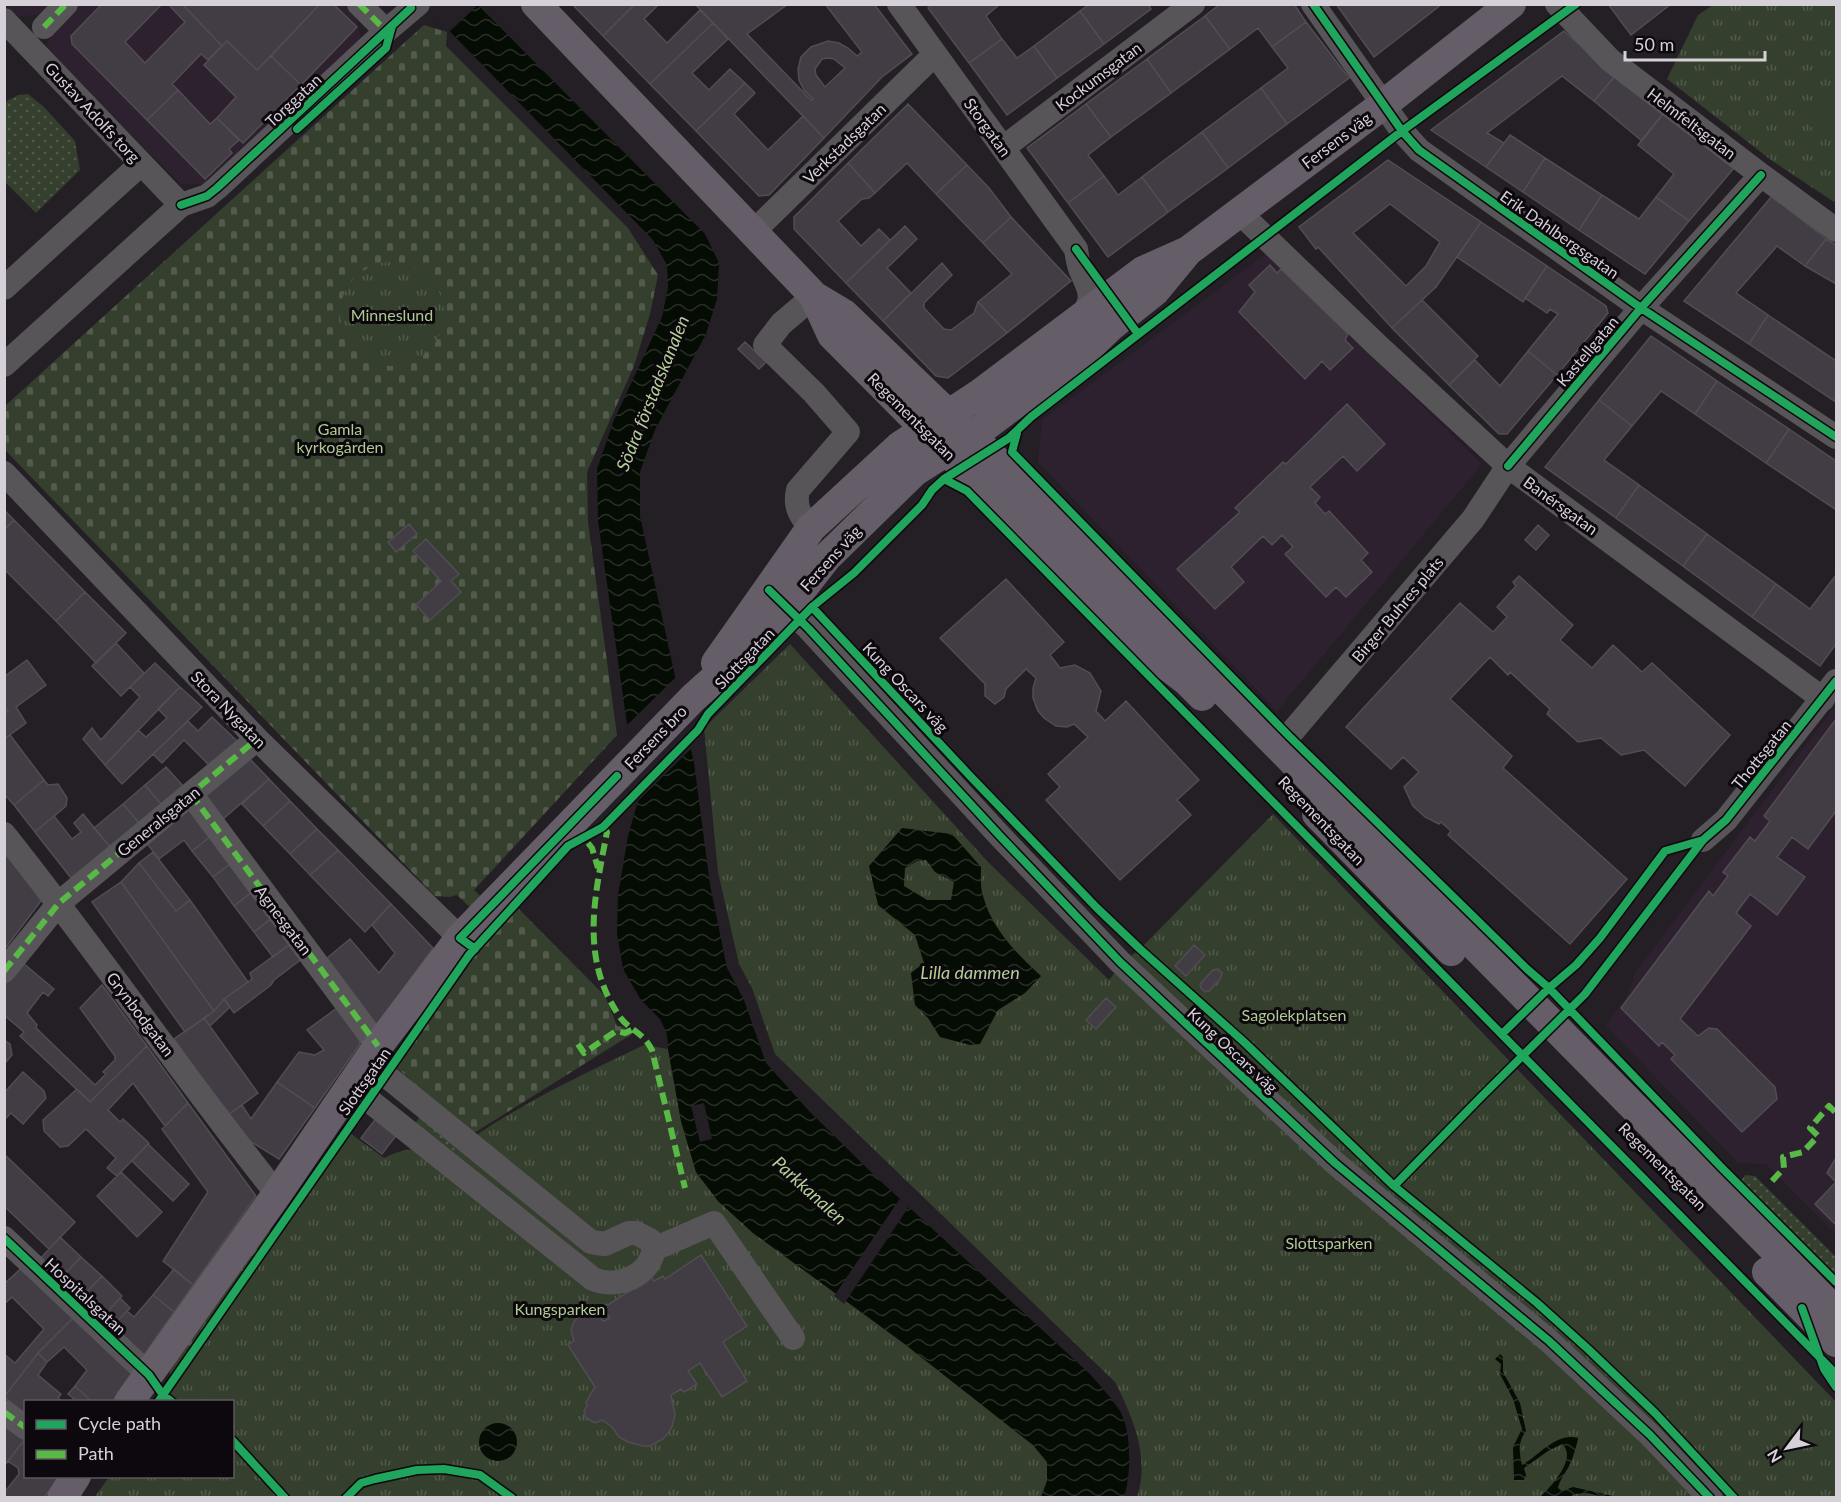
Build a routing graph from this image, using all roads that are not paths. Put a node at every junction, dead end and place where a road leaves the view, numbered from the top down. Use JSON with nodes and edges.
{"nodes":[{"id":1,"x":66,"y":4,"type":"edge"},
{"id":2,"x":359,"y":4,"type":"edge"},
{"id":3,"x":536,"y":4,"type":"edge"},
{"id":4,"x":1193,"y":4,"type":"edge"},
{"id":5,"x":1313,"y":4,"type":"edge"},
{"id":6,"x":1511,"y":4,"type":"edge"},
{"id":7,"x":1557,"y":4,"type":"edge"},
{"id":8,"x":414,"y":6,"type":"edge"},
{"id":9,"x":906,"y":7,"type":"edge"},
{"id":10,"x":4,"y":20,"type":"edge"},
{"id":11,"x":44,"y":27,"type":"dead end"},
{"id":12,"x":386,"y":31,"type":"junction"},
{"id":13,"x":935,"y":54,"type":"junction"},
{"id":14,"x":1384,"y":104,"type":"junction"},
{"id":15,"x":1003,"y":148,"type":"junction"},
{"id":16,"x":141,"y":164,"type":"junction"},
{"id":17,"x":1761,"y":175,"type":"junction"},
{"id":18,"x":181,"y":206,"type":"junction"},
{"id":19,"x":1240,"y":213,"type":"junction"},
{"id":20,"x":1836,"y":230,"type":"edge"},
{"id":21,"x":752,"y":233,"type":"junction"},
{"id":22,"x":1188,"y":251,"type":"junction"},
{"id":23,"x":4,"y":288,"type":"edge"},
{"id":24,"x":814,"y":296,"type":"junction"},
{"id":25,"x":1095,"y":308,"type":"junction"},
{"id":26,"x":1641,"y":308,"type":"junction"},
{"id":27,"x":4,"y":365,"type":"edge"},
{"id":28,"x":948,"y":433,"type":"junction"},
{"id":29,"x":1836,"y":437,"type":"edge"},
{"id":30,"x":1508,"y":466,"type":"junction"},
{"id":31,"x":4,"y":473,"type":"edge"},
{"id":32,"x":811,"y":528,"type":"junction"},
{"id":33,"x":778,"y":599,"type":"junction"},
{"id":34,"x":1830,"y":690,"type":"edge"},
{"id":35,"x":693,"y":698,"type":"joint"},
{"id":36,"x":257,"y":739,"type":"junction"},
{"id":37,"x":1280,"y":746,"type":"junction"},
{"id":38,"x":617,"y":776,"type":"joint"},
{"id":39,"x":191,"y":794,"type":"junction"},
{"id":40,"x":4,"y":834,"type":"edge"},
{"id":41,"x":1703,"y":840,"type":"dead end"},
{"id":42,"x":59,"y":903,"type":"junction"},
{"id":43,"x":460,"y":938,"type":"junction"},
{"id":44,"x":4,"y":971,"type":"edge"},
{"id":45,"x":373,"y":1053,"type":"junction"},
{"id":46,"x":351,"y":1086,"type":"junction"},
{"id":47,"x":490,"y":1160,"type":"junction"},
{"id":48,"x":465,"y":1176,"type":"junction"},
{"id":49,"x":531,"y":1193,"type":"junction"},
{"id":50,"x":277,"y":1194,"type":"junction"},
{"id":51,"x":507,"y":1208,"type":"junction"},
{"id":52,"x":570,"y":1225,"type":"junction"},
{"id":53,"x":4,"y":1238,"type":"edge"},
{"id":54,"x":546,"y":1240,"type":"junction"},
{"id":55,"x":605,"y":1244,"type":"junction"},
{"id":56,"x":654,"y":1250,"type":"junction"},
{"id":57,"x":593,"y":1279,"type":"junction"},
{"id":58,"x":1836,"y":1312,"type":"edge"},
{"id":59,"x":793,"y":1338,"type":"dead end"},
{"id":60,"x":1836,"y":1342,"type":"edge"},
{"id":61,"x":149,"y":1374,"type":"junction"},
{"id":62,"x":130,"y":1400,"type":"edge"},
{"id":63,"x":4,"y":1412,"type":"edge"},
{"id":64,"x":24,"y":1427,"type":"edge"},
{"id":65,"x":75,"y":1478,"type":"edge"},
{"id":66,"x":62,"y":1497,"type":"edge"},
{"id":67,"x":1710,"y":1497,"type":"edge"}],
"edges":[{"from":1,"to":11,"type":"street"},
{"from":2,"to":12,"type":"street"},
{"from":3,"to":21,"type":"main road","name":"Regementsgatan"},
{"from":4,"to":15,"type":"street","name":"Kockumsgatan"},
{"from":5,"to":14,"type":"street","name":"Erik Dahlbergsgatan"},
{"from":6,"to":14,"type":"main road","name":"Fersens väg"},
{"from":7,"to":17,"type":"street","name":"Helmfeltsgatan"},
{"from":8,"to":12,"type":"street","name":"Torggatan"},
{"from":9,"to":13,"type":"street","name":"Storgatan"},
{"from":10,"to":16,"type":"street","name":"Gustav Adolfs torg"},
{"from":12,"to":18,"type":"street","name":"Torggatan"},
{"from":13,"to":15,"type":"street","name":"Storgatan"},
{"from":13,"to":21,"type":"street","name":"Verkstadsgatan"},
{"from":14,"to":19,"type":"main road","name":"Fersens väg"},
{"from":14,"to":26,"type":"street","name":"Erik Dahlbergsgatan"},
{"from":15,"to":25,"type":"street","name":"Storgatan"},
{"from":16,"to":18,"type":"street","name":"Gustav Adolfs torg"},
{"from":16,"to":23,"type":"street"},
{"from":17,"to":20,"type":"street","name":"Helmfeltsgatan"},
{"from":17,"to":26,"type":"street","name":"Kastellgatan"},
{"from":18,"to":27,"type":"street","name":"Torggatan"},
{"from":19,"to":22,"type":"main road","name":"Fersens väg"},
{"from":19,"to":30,"type":"street","name":"Banérsgatan"},
{"from":21,"to":24,"type":"main road","name":"Regementsgatan"},
{"from":22,"to":25,"type":"main road","name":"Fersens väg"},
{"from":22,"to":28,"type":"main road","name":"Fersens väg"},
{"from":24,"to":28,"type":"main road","name":"Regementsgatan"},
{"from":24,"to":28,"type":"main road","name":"Regementsgatan"},
{"from":24,"to":32,"type":"street"},
{"from":25,"to":28,"type":"main road"},
{"from":26,"to":29,"type":"street","name":"Erik Dahlbergsgatan"},
{"from":26,"to":30,"type":"street","name":"Kastellgatan"},
{"from":28,"to":32,"type":"main road","name":"Fersens väg"},
{"from":28,"to":33,"type":"main road","name":"Fersens väg"},
{"from":28,"to":37,"type":"main road","name":"Regementsgatan"},
{"from":28,"to":60,"type":"main road","name":"Regementsgatan"},
{"from":30,"to":34,"type":"street","name":"Banérsgatan"},
{"from":30,"to":37,"type":"street","name":"Birger Buhres plats"},
{"from":31,"to":36,"type":"street","name":"Stora Nygatan"},
{"from":32,"to":33,"type":"main road","name":"Fersens väg"},
{"from":33,"to":35,"type":"main road","name":"Fersens väg"},
{"from":33,"to":67,"type":"street","name":"Kung Oscars väg"},
{"from":34,"to":41,"type":"street","name":"Thottsgatan"},
{"from":35,"to":38,"type":"main road","name":"Fersens bro"},
{"from":36,"to":39,"type":"street","name":"Generalsgatan"},
{"from":36,"to":43,"type":"street","name":"Stora Nygatan"},
{"from":37,"to":58,"type":"main road","name":"Regementsgatan"},
{"from":38,"to":43,"type":"main road","name":"Slottsgatan"},
{"from":39,"to":42,"type":"street","name":"Generalsgatan"},
{"from":39,"to":45,"type":"street","name":"Agnesgatan"},
{"from":40,"to":42,"type":"street","name":"Grynbodgatan"},
{"from":42,"to":44,"type":"street","name":"Generalsgatan"},
{"from":42,"to":50,"type":"street","name":"Grynbodgatan"},
{"from":43,"to":45,"type":"main road","name":"Slottsgatan"},
{"from":45,"to":46,"type":"main road","name":"Slottsgatan"},
{"from":45,"to":47,"type":"street","name":"Agnesgatan"},
{"from":46,"to":48,"type":"street"},
{"from":46,"to":50,"type":"main road","name":"Slottsgatan"},
{"from":47,"to":48,"type":"street"},
{"from":47,"to":49,"type":"street","name":"Agnesgatan"},
{"from":48,"to":51,"type":"street"},
{"from":49,"to":51,"type":"street"},
{"from":49,"to":52,"type":"street","name":"Agnesgatan"},
{"from":50,"to":61,"type":"main road","name":"Slottsgatan"},
{"from":51,"to":54,"type":"street"},
{"from":52,"to":54,"type":"street"},
{"from":52,"to":55,"type":"street","name":"Agnesgatan"},
{"from":53,"to":61,"type":"street","name":"Hospitalsgatan"},
{"from":54,"to":57,"type":"street"},
{"from":55,"to":56,"type":"street"},
{"from":55,"to":57,"type":"street"},
{"from":56,"to":57,"type":"street"},
{"from":56,"to":59,"type":"street"},
{"from":61,"to":62,"type":"main road","name":"Slottsgatan"},
{"from":63,"to":64,"type":"street"},
{"from":65,"to":66,"type":"main road"}]}
